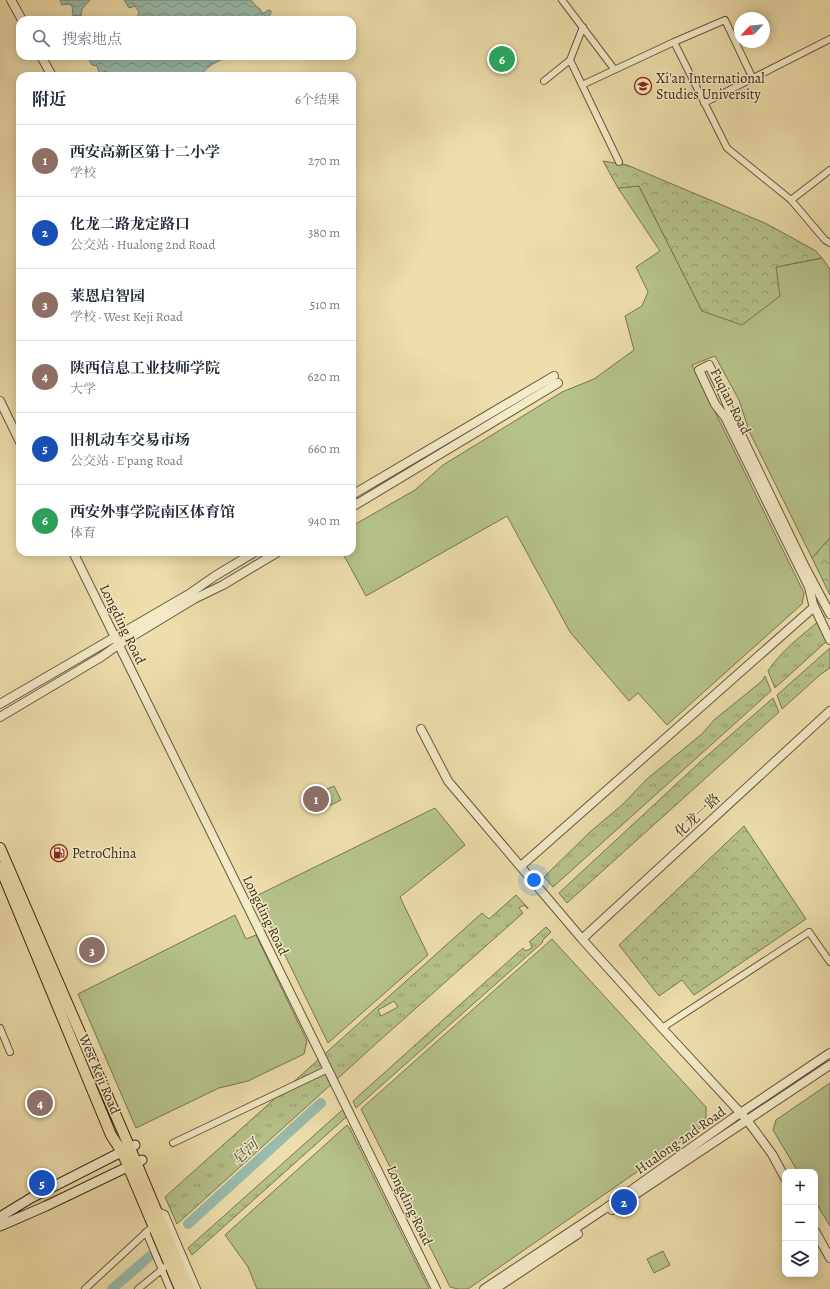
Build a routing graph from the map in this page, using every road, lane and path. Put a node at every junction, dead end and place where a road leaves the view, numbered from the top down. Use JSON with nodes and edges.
{"nodes":[{"id":1,"x":10,"y":0,"type":"edge"},
{"id":2,"x":562,"y":0,"type":"edge"},
{"id":3,"x":20,"y":16,"type":"edge"},
{"id":4,"x":583,"y":27,"type":"junction"},
{"id":5,"x":830,"y":40,"type":"edge"},
{"id":6,"x":674,"y":42,"type":"junction"},
{"id":7,"x":43,"y":60,"type":"edge"},
{"id":8,"x":570,"y":60,"type":"junction"},
{"id":9,"x":614,"y":69,"type":"junction"},
{"id":10,"x":50,"y":72,"type":"edge"},
{"id":11,"x":753,"y":79,"type":"junction"},
{"id":12,"x":544,"y":81,"type":"dead end"},
{"id":13,"x":582,"y":85,"type":"junction"},
{"id":14,"x":704,"y":103,"type":"junction"},
{"id":15,"x":619,"y":162,"type":"dead end"},
{"id":16,"x":830,"y":170,"type":"edge"},
{"id":17,"x":791,"y":200,"type":"junction"},
{"id":18,"x":830,"y":243,"type":"edge"},
{"id":19,"x":0,"y":401,"type":"edge"},
{"id":20,"x":16,"y":434,"type":"edge"},
{"id":21,"x":356,"y":493,"type":"edge"},
{"id":22,"x":356,"y":504,"type":"edge"},
{"id":23,"x":75,"y":556,"type":"edge"},
{"id":24,"x":248,"y":556,"type":"edge"},
{"id":25,"x":271,"y":556,"type":"edge"},
{"id":26,"x":814,"y":606,"type":"junction"},
{"id":27,"x":830,"y":614,"type":"edge"},
{"id":28,"x":830,"y":640,"type":"edge"},
{"id":29,"x":117,"y":641,"type":"junction"},
{"id":30,"x":0,"y":704,"type":"edge"},
{"id":31,"x":830,"y":711,"type":"edge"},
{"id":32,"x":0,"y":717,"type":"edge"},
{"id":33,"x":420,"y":729,"type":"dead end"},
{"id":34,"x":0,"y":848,"type":"edge"},
{"id":35,"x":521,"y":866,"type":"junction"},
{"id":36,"x":0,"y":867,"type":"edge"},
{"id":37,"x":582,"y":939,"type":"junction"},
{"id":38,"x":830,"y":962,"type":"edge"},
{"id":39,"x":0,"y":1028,"type":"edge"},
{"id":40,"x":662,"y":1028,"type":"junction"},
{"id":41,"x":10,"y":1052,"type":"dead end"},
{"id":42,"x":830,"y":1053,"type":"edge"},
{"id":43,"x":830,"y":1065,"type":"edge"},
{"id":44,"x":328,"y":1069,"type":"junction"},
{"id":45,"x":741,"y":1113,"type":"junction"},
{"id":46,"x":748,"y":1120,"type":"junction"},
{"id":47,"x":173,"y":1143,"type":"dead end"},
{"id":48,"x":129,"y":1148,"type":"junction"},
{"id":49,"x":135,"y":1163,"type":"junction"},
{"id":50,"x":782,"y":1172,"type":"edge"},
{"id":51,"x":155,"y":1209,"type":"junction"},
{"id":52,"x":0,"y":1216,"type":"edge"},
{"id":53,"x":0,"y":1226,"type":"edge"},
{"id":54,"x":150,"y":1229,"type":"junction"},
{"id":55,"x":818,"y":1236,"type":"edge"},
{"id":56,"x":830,"y":1258,"type":"edge"},
{"id":57,"x":165,"y":1266,"type":"junction"},
{"id":58,"x":85,"y":1289,"type":"edge"},
{"id":59,"x":138,"y":1289,"type":"edge"},
{"id":60,"x":170,"y":1289,"type":"edge"},
{"id":61,"x":180,"y":1289,"type":"edge"},
{"id":62,"x":188,"y":1289,"type":"edge"},
{"id":63,"x":197,"y":1289,"type":"edge"},
{"id":64,"x":436,"y":1289,"type":"edge"},
{"id":65,"x":484,"y":1289,"type":"edge"},
{"id":66,"x":495,"y":1289,"type":"edge"}],
"edges":[{"from":1,"to":3,"type":"street"},
{"from":2,"to":4,"type":"street"},
{"from":4,"to":8,"type":"street"},
{"from":4,"to":9,"type":"street"},
{"from":5,"to":11,"type":"street"},
{"from":6,"to":9,"type":"street"},
{"from":6,"to":11,"type":"street"},
{"from":6,"to":14,"type":"street"},
{"from":7,"to":10,"type":"street"},
{"from":8,"to":12,"type":"street"},
{"from":8,"to":13,"type":"street"},
{"from":9,"to":13,"type":"street"},
{"from":11,"to":14,"type":"street"},
{"from":13,"to":15,"type":"street"},
{"from":14,"to":17,"type":"street"},
{"from":16,"to":17,"type":"street"},
{"from":17,"to":18,"type":"street"},
{"from":19,"to":20,"type":"street"},
{"from":21,"to":22,"type":"street"},
{"from":23,"to":29,"type":"street","name":"Longding Road"},
{"from":24,"to":29,"type":"street"},
{"from":25,"to":29,"type":"street"},
{"from":26,"to":27,"type":"street","name":"Fuqian Road"},
{"from":26,"to":28,"type":"street","name":"Fuqian Road"},
{"from":26,"to":35,"type":"street"},
{"from":29,"to":30,"type":"street"},
{"from":29,"to":32,"type":"street"},
{"from":29,"to":44,"type":"street","name":"Longding Road"},
{"from":31,"to":37,"type":"street","name":"化龙一路"},
{"from":33,"to":35,"type":"street"},
{"from":34,"to":48,"type":"main road","name":"West Keji Road"},
{"from":35,"to":37,"type":"street"},
{"from":36,"to":48,"type":"main road","name":"West Keji Road"},
{"from":37,"to":40,"type":"street"},
{"from":38,"to":40,"type":"street"},
{"from":39,"to":41,"type":"street"},
{"from":40,"to":45,"type":"street"},
{"from":42,"to":45,"type":"street","name":"Hualong 2nd Road"},
{"from":43,"to":46,"type":"street","name":"Hualong 2nd Road"},
{"from":44,"to":47,"type":"street"},
{"from":44,"to":64,"type":"street","name":"Longding Road"},
{"from":45,"to":46,"type":"street"},
{"from":45,"to":65,"type":"street","name":"Hualong 2nd Road"},
{"from":46,"to":50,"type":"street"},
{"from":46,"to":66,"type":"street","name":"Hualong 2nd Road"},
{"from":48,"to":49,"type":"main road","name":"West Keji Road"},
{"from":48,"to":52,"type":"main road"},
{"from":49,"to":51,"type":"main road","name":"West Keji Road"},
{"from":49,"to":53,"type":"main road"},
{"from":49,"to":54,"type":"main road","name":"West Keji Road"},
{"from":51,"to":62,"type":"main road","name":"West Keji Road"},
{"from":51,"to":63,"type":"street","name":"West Keji Road"},
{"from":54,"to":57,"type":"main road","name":"West Keji Road"},
{"from":54,"to":58,"type":"street"},
{"from":55,"to":56,"type":"street"},
{"from":57,"to":59,"type":"street"},
{"from":57,"to":60,"type":"street","name":"West Keji Road"},
{"from":57,"to":61,"type":"main road","name":"West Keji Road"}]}
